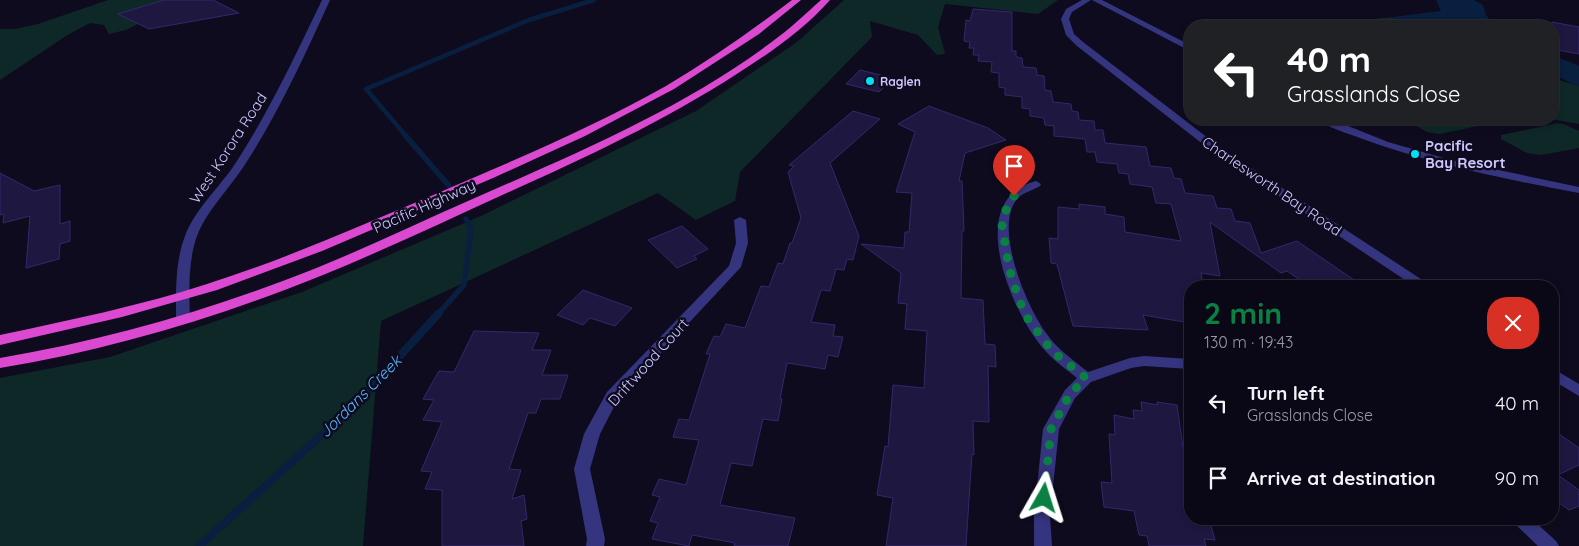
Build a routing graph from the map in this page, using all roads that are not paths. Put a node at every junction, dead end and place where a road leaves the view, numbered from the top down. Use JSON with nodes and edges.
{"nodes":[{"id":1,"x":326,"y":0,"type":"edge"},
{"id":2,"x":797,"y":0,"type":"edge"},
{"id":3,"x":826,"y":0,"type":"edge"},
{"id":4,"x":1087,"y":0,"type":"edge"},
{"id":5,"x":1096,"y":0,"type":"edge"},
{"id":6,"x":1184,"y":45,"type":"edge"},
{"id":7,"x":1184,"y":124,"type":"edge"},
{"id":8,"x":1185,"y":125,"type":"edge"},
{"id":9,"x":1335,"y":125,"type":"edge"},
{"id":10,"x":1036,"y":184,"type":"dead end"},
{"id":11,"x":1579,"y":190,"type":"edge"},
{"id":12,"x":740,"y":220,"type":"dead end"},
{"id":13,"x":1413,"y":280,"type":"edge"},
{"id":14,"x":183,"y":296,"type":"junction"},
{"id":15,"x":183,"y":319,"type":"junction"},
{"id":16,"x":0,"y":340,"type":"edge"},
{"id":17,"x":0,"y":364,"type":"edge"},
{"id":18,"x":1184,"y":364,"type":"edge"},
{"id":19,"x":1086,"y":378,"type":"junction"},
{"id":20,"x":1559,"y":378,"type":"edge"},
{"id":21,"x":1579,"y":391,"type":"edge"},
{"id":22,"x":1527,"y":525,"type":"edge"},
{"id":23,"x":595,"y":546,"type":"edge"},
{"id":24,"x":1043,"y":546,"type":"edge"},
{"id":25,"x":1550,"y":546,"type":"edge"}],
"edges":[{"from":1,"to":14,"type":"street","name":"West Korora Road"},
{"from":2,"to":14,"type":"highway","name":"Pacific Highway"},
{"from":3,"to":15,"type":"highway","name":"Pacific Highway"},
{"from":4,"to":7,"type":"street","name":"Charlesworth Bay Road"},
{"from":5,"to":6,"type":"street"},
{"from":8,"to":13,"type":"street","name":"Charlesworth Bay Road"},
{"from":9,"to":11,"type":"street"},
{"from":10,"to":19,"type":"street"},
{"from":12,"to":23,"type":"street","name":"Driftwood Court"},
{"from":14,"to":15,"type":"street","name":"West Korora Road"},
{"from":14,"to":16,"type":"highway","name":"Pacific Highway"},
{"from":15,"to":17,"type":"highway","name":"Pacific Highway"},
{"from":18,"to":19,"type":"street"},
{"from":19,"to":24,"type":"street"},
{"from":20,"to":21,"type":"street"},
{"from":22,"to":25,"type":"street"}]}
